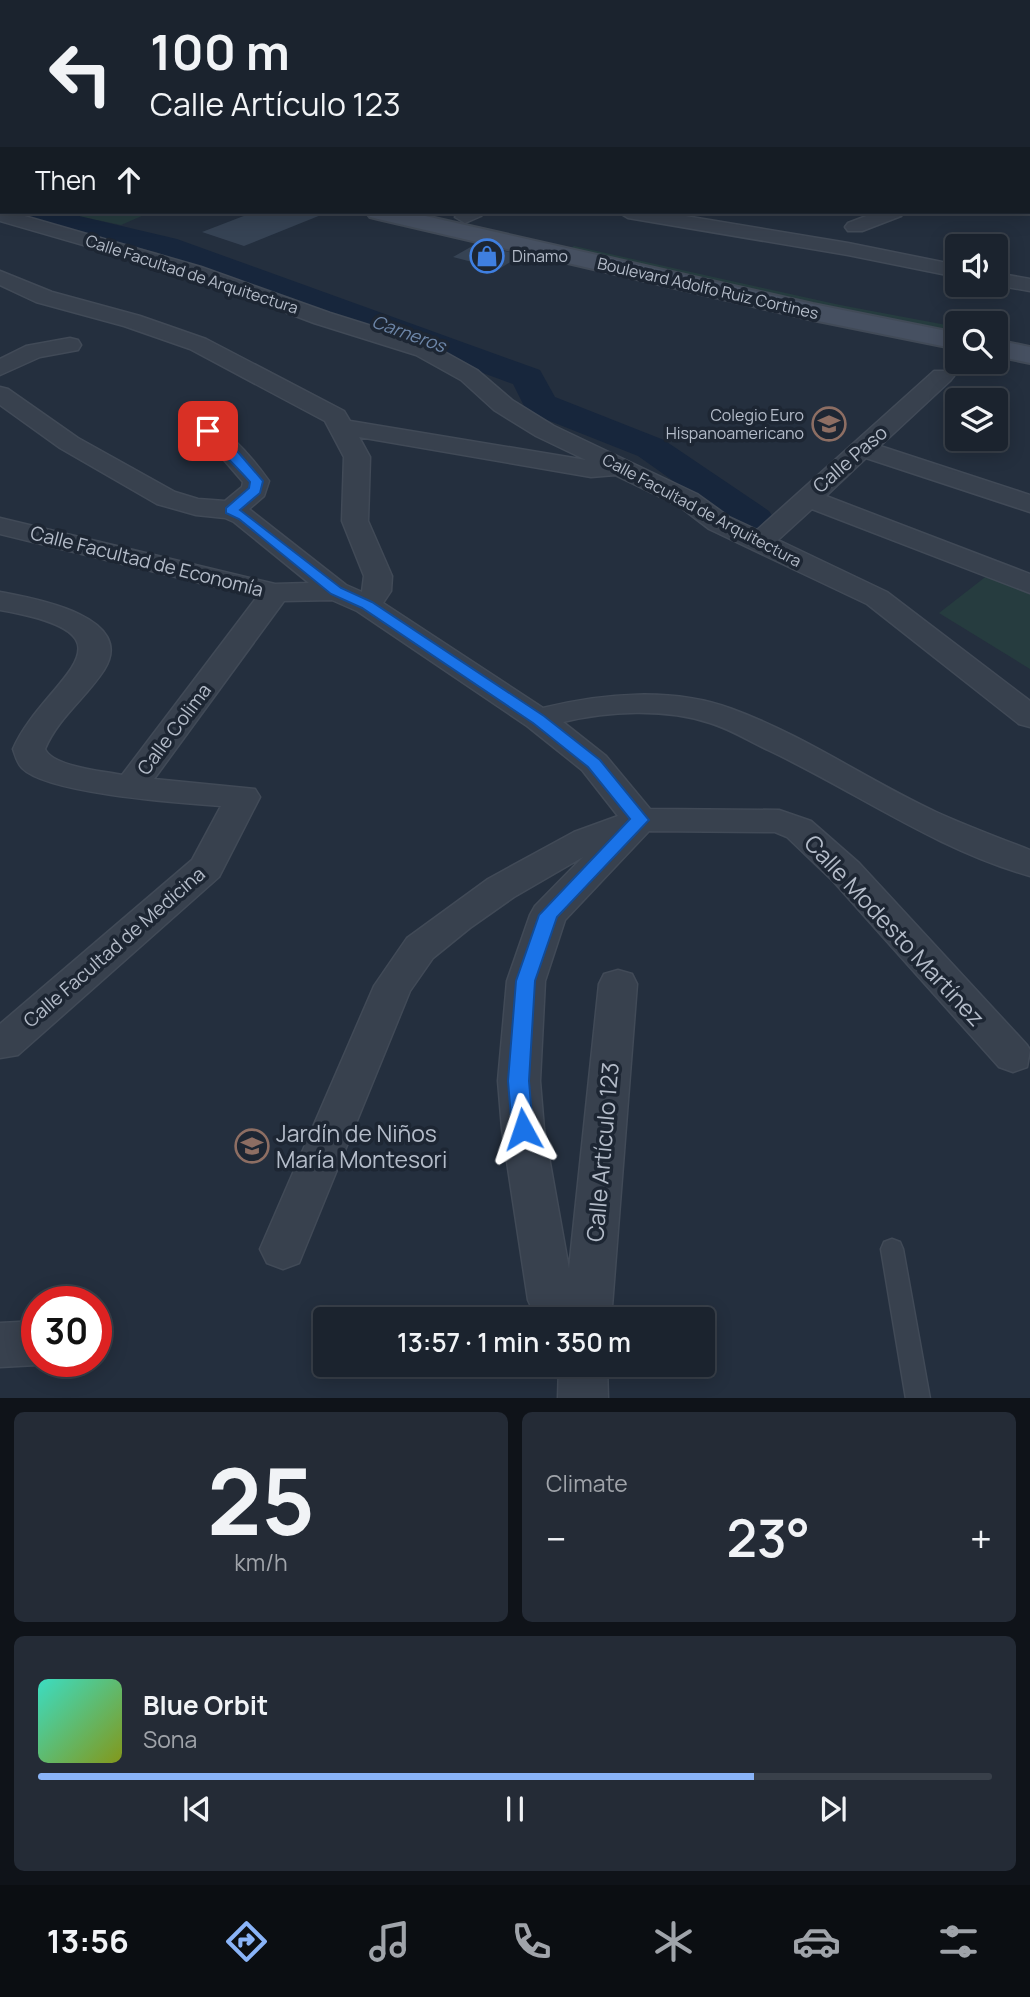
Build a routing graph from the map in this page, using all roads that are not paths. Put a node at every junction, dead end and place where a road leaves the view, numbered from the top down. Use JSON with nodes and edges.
{"nodes":[{"id":1,"x":389,"y":214,"type":"edge"},
{"id":2,"x":654,"y":214,"type":"edge"},
{"id":3,"x":889,"y":214,"type":"edge"},
{"id":4,"x":0,"y":215,"type":"edge"},
{"id":5,"x":470,"y":215,"type":"edge"},
{"id":6,"x":706,"y":218,"type":"edge"},
{"id":7,"x":855,"y":227,"type":"dead end"},
{"id":8,"x":552,"y":245,"type":"junction"},
{"id":9,"x":945,"y":269,"type":"edge"},
{"id":10,"x":0,"y":277,"type":"edge"},
{"id":11,"x":1008,"y":281,"type":"edge"},
{"id":12,"x":1030,"y":285,"type":"edge"},
{"id":13,"x":945,"y":323,"type":"edge"},
{"id":14,"x":1008,"y":334,"type":"edge"},
{"id":15,"x":945,"y":338,"type":"edge"},
{"id":16,"x":1030,"y":338,"type":"edge"},
{"id":17,"x":70,"y":345,"type":"dead end"},
{"id":18,"x":1008,"y":350,"type":"edge"},
{"id":19,"x":1030,"y":355,"type":"edge"},
{"id":20,"x":0,"y":368,"type":"edge"},
{"id":21,"x":942,"y":376,"type":"dead end"},
{"id":22,"x":0,"y":394,"type":"edge"},
{"id":23,"x":195,"y":421,"type":"dead end"},
{"id":24,"x":343,"y":427,"type":"junction"},
{"id":25,"x":863,"y":449,"type":"junction"},
{"id":26,"x":627,"y":470,"type":"junction"},
{"id":27,"x":806,"y":498,"type":"junction"},
{"id":28,"x":1030,"y":504,"type":"edge"},
{"id":29,"x":231,"y":510,"type":"junction"},
{"id":30,"x":0,"y":526,"type":"edge"},
{"id":31,"x":769,"y":533,"type":"junction"},
{"id":32,"x":1030,"y":583,"type":"edge"},
{"id":33,"x":336,"y":591,"type":"junction"},
{"id":34,"x":275,"y":593,"type":"junction"},
{"id":35,"x":0,"y":601,"type":"edge"},
{"id":36,"x":367,"y":605,"type":"junction"},
{"id":37,"x":1030,"y":717,"type":"edge"},
{"id":38,"x":538,"y":719,"type":"junction"},
{"id":39,"x":130,"y":788,"type":"junction"},
{"id":40,"x":640,"y":820,"type":"junction"},
{"id":41,"x":1030,"y":864,"type":"edge"},
{"id":42,"x":618,"y":984,"type":"dead end"},
{"id":43,"x":1,"y":1040,"type":"edge"},
{"id":44,"x":1013,"y":1056,"type":"dead end"},
{"id":45,"x":283,"y":1248,"type":"dead end"},
{"id":46,"x":892,"y":1249,"type":"dead end"},
{"id":47,"x":554,"y":1307,"type":"edge"},
{"id":48,"x":588,"y":1307,"type":"edge"},
{"id":49,"x":21,"y":1344,"type":"edge"},
{"id":50,"x":0,"y":1345,"type":"edge"},
{"id":51,"x":583,"y":1377,"type":"edge"},
{"id":52,"x":917,"y":1394,"type":"edge"},
{"id":53,"x":583,"y":1398,"type":"edge"}],
"edges":[{"from":1,"to":8,"type":"main road","name":"Boulevard Adolfo Ruiz Cortines"},
{"from":2,"to":6,"type":"street"},
{"from":3,"to":7,"type":"street"},
{"from":4,"to":26,"type":"street","name":"Calle Facultad de Arquitectura"},
{"from":5,"to":8,"type":"main road","name":"Boulevard Adolfo Ruiz Cortines"},
{"from":6,"to":9,"type":"street"},
{"from":8,"to":13,"type":"main road","name":"Boulevard Adolfo Ruiz Cortines"},
{"from":8,"to":15,"type":"main road","name":"Boulevard Adolfo Ruiz Cortines"},
{"from":10,"to":24,"type":"street"},
{"from":11,"to":12,"type":"street"},
{"from":14,"to":16,"type":"main road"},
{"from":17,"to":20,"type":"street"},
{"from":18,"to":19,"type":"main road"},
{"from":21,"to":25,"type":"street","name":"Calle Paso"},
{"from":22,"to":29,"type":"street"},
{"from":23,"to":29,"type":"street"},
{"from":24,"to":26,"type":"street"},
{"from":24,"to":36,"type":"street"},
{"from":25,"to":27,"type":"street","name":"Calle Paso"},
{"from":25,"to":28,"type":"street"},
{"from":26,"to":31,"type":"street","name":"Calle Facultad de Arquitectura"},
{"from":27,"to":31,"type":"street","name":"Calle Paso"},
{"from":27,"to":32,"type":"street"},
{"from":29,"to":33,"type":"street"},
{"from":30,"to":34,"type":"street","name":"Calle Facultad de Economía"},
{"from":31,"to":37,"type":"street","name":"Calle Facultad de Arquitectura"},
{"from":33,"to":34,"type":"street","name":"Calle Facultad de Economía"},
{"from":33,"to":36,"type":"street"},
{"from":34,"to":39,"type":"street","name":"Calle Colima"},
{"from":35,"to":39,"type":"street","name":"Calle Colima"},
{"from":36,"to":38,"type":"street"},
{"from":38,"to":40,"type":"street"},
{"from":38,"to":41,"type":"street"},
{"from":39,"to":43,"type":"street","name":"Calle Facultad de Medicina"},
{"from":40,"to":44,"type":"street","name":"Calle Modesto Martínez"},
{"from":40,"to":45,"type":"street","name":"Calle Modesto Martínez"},
{"from":40,"to":47,"type":"street"},
{"from":42,"to":48,"type":"street","name":"Calle Artículo 123"},
{"from":46,"to":52,"type":"lane"},
{"from":49,"to":50,"type":"street"},
{"from":51,"to":53,"type":"street"}]}
